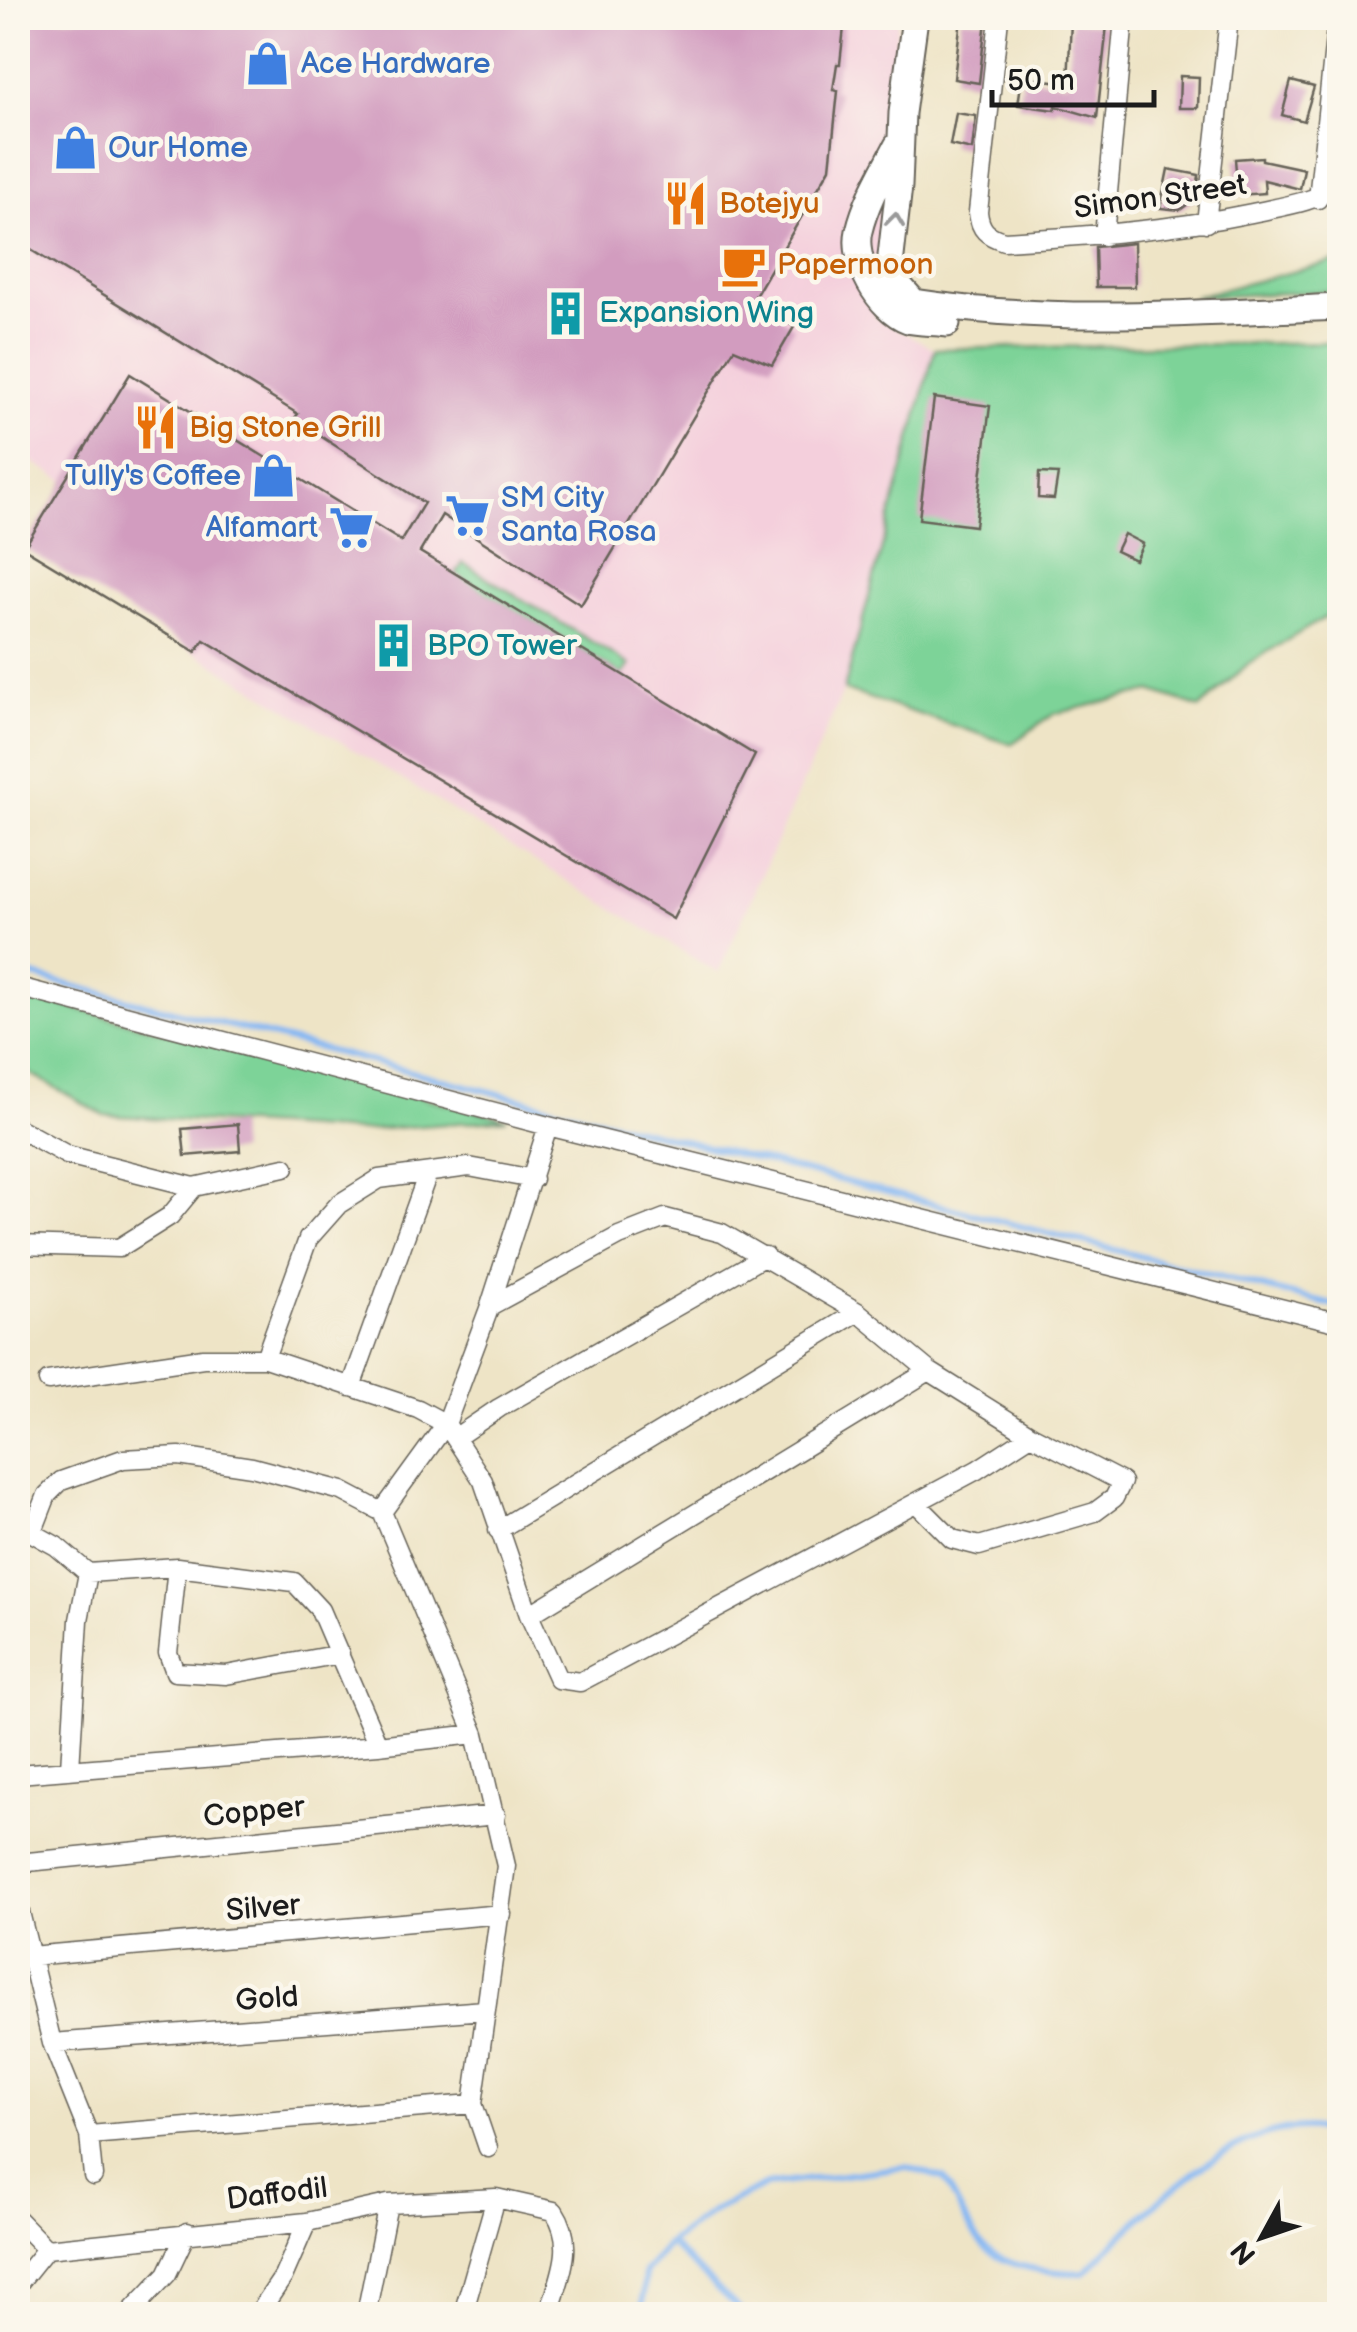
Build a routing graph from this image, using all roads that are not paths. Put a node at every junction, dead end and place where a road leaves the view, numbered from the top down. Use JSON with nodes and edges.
{"nodes":[{"id":1,"x":915,"y":18,"type":"edge"},
{"id":2,"x":998,"y":18,"type":"edge"},
{"id":3,"x":1124,"y":18,"type":"edge"},
{"id":4,"x":1229,"y":18,"type":"edge"},
{"id":5,"x":1337,"y":18,"type":"edge"},
{"id":6,"x":900,"y":142,"type":"junction"},
{"id":7,"x":1340,"y":185,"type":"edge"},
{"id":8,"x":1318,"y":199,"type":"junction"},
{"id":9,"x":1206,"y":223,"type":"junction"},
{"id":10,"x":1104,"y":236,"type":"junction"},
{"id":11,"x":1335,"y":315,"type":"edge"},
{"id":12,"x":18,"y":987,"type":"edge"},
{"id":13,"x":548,"y":1126,"type":"junction"},
{"id":14,"x":18,"y":1128,"type":"edge"},
{"id":15,"x":285,"y":1167,"type":"dead end"},
{"id":16,"x":428,"y":1173,"type":"junction"},
{"id":17,"x":532,"y":1178,"type":"junction"},
{"id":18,"x":194,"y":1188,"type":"junction"},
{"id":19,"x":18,"y":1245,"type":"edge"},
{"id":20,"x":765,"y":1256,"type":"junction"},
{"id":21,"x":490,"y":1306,"type":"junction"},
{"id":22,"x":858,"y":1312,"type":"junction"},
{"id":23,"x":1340,"y":1323,"type":"edge"},
{"id":24,"x":265,"y":1358,"type":"junction"},
{"id":25,"x":929,"y":1371,"type":"junction"},
{"id":26,"x":48,"y":1380,"type":"dead end"},
{"id":27,"x":351,"y":1387,"type":"junction"},
{"id":28,"x":451,"y":1431,"type":"junction"},
{"id":29,"x":1030,"y":1435,"type":"junction"},
{"id":30,"x":916,"y":1503,"type":"junction"},
{"id":31,"x":382,"y":1512,"type":"junction"},
{"id":32,"x":25,"y":1528,"type":"edge"},
{"id":33,"x":498,"y":1530,"type":"junction"},
{"id":34,"x":176,"y":1567,"type":"junction"},
{"id":35,"x":88,"y":1574,"type":"junction"},
{"id":36,"x":529,"y":1615,"type":"junction"},
{"id":37,"x":340,"y":1654,"type":"junction"},
{"id":38,"x":475,"y":1734,"type":"junction"},
{"id":39,"x":378,"y":1745,"type":"junction"},
{"id":40,"x":70,"y":1768,"type":"junction"},
{"id":41,"x":18,"y":1774,"type":"edge"},
{"id":42,"x":496,"y":1815,"type":"junction"},
{"id":43,"x":18,"y":1863,"type":"edge"},
{"id":44,"x":18,"y":1904,"type":"edge"},
{"id":45,"x":502,"y":1914,"type":"junction"},
{"id":46,"x":30,"y":1956,"type":"junction"},
{"id":47,"x":486,"y":2010,"type":"junction"},
{"id":48,"x":52,"y":2043,"type":"junction"},
{"id":49,"x":473,"y":2104,"type":"junction"},
{"id":50,"x":89,"y":2134,"type":"junction"},
{"id":51,"x":488,"y":2148,"type":"dead end"},
{"id":52,"x":93,"y":2176,"type":"dead end"},
{"id":53,"x":496,"y":2198,"type":"junction"},
{"id":54,"x":388,"y":2204,"type":"junction"},
{"id":55,"x":18,"y":2220,"type":"edge"},
{"id":56,"x":308,"y":2222,"type":"junction"},
{"id":57,"x":188,"y":2232,"type":"junction"},
{"id":58,"x":46,"y":2249,"type":"junction"},
{"id":59,"x":18,"y":2284,"type":"edge"},
{"id":60,"x":129,"y":2314,"type":"edge"},
{"id":61,"x":258,"y":2314,"type":"edge"},
{"id":62,"x":366,"y":2314,"type":"edge"},
{"id":63,"x":464,"y":2314,"type":"edge"},
{"id":64,"x":549,"y":2314,"type":"edge"}],
"edges":[{"from":1,"to":6,"type":"main road"},
{"from":2,"to":10,"type":"street","name":"Simon Street"},
{"from":3,"to":10,"type":"street"},
{"from":4,"to":9,"type":"street"},
{"from":5,"to":8,"type":"street"},
{"from":11,"to":6,"type":"main road","one_way":true},
{"from":6,"to":11,"type":"main road"},
{"from":7,"to":8,"type":"street","name":"Simon Street"},
{"from":8,"to":9,"type":"street","name":"Simon Street"},
{"from":9,"to":10,"type":"street","name":"Simon Street"},
{"from":12,"to":13,"type":"street"},
{"from":13,"to":17,"type":"street"},
{"from":13,"to":23,"type":"street"},
{"from":14,"to":18,"type":"street"},
{"from":15,"to":18,"type":"street"},
{"from":16,"to":17,"type":"street"},
{"from":16,"to":24,"type":"street"},
{"from":16,"to":27,"type":"street"},
{"from":17,"to":21,"type":"street"},
{"from":18,"to":19,"type":"street"},
{"from":20,"to":21,"type":"street"},
{"from":20,"to":22,"type":"street"},
{"from":20,"to":28,"type":"street"},
{"from":21,"to":28,"type":"street"},
{"from":22,"to":25,"type":"street"},
{"from":22,"to":33,"type":"street"},
{"from":24,"to":26,"type":"street"},
{"from":24,"to":27,"type":"street"},
{"from":25,"to":29,"type":"street"},
{"from":25,"to":36,"type":"street"},
{"from":27,"to":28,"type":"street"},
{"from":28,"to":31,"type":"street"},
{"from":28,"to":33,"type":"street"},
{"from":29,"to":30,"type":"street"},
{"from":29,"to":30,"type":"street"},
{"from":30,"to":36,"type":"street"},
{"from":31,"to":32,"type":"street"},
{"from":31,"to":38,"type":"street"},
{"from":32,"to":35,"type":"street"},
{"from":33,"to":36,"type":"street"},
{"from":34,"to":35,"type":"street"},
{"from":34,"to":37,"type":"street"},
{"from":34,"to":37,"type":"street"},
{"from":35,"to":40,"type":"street"},
{"from":37,"to":39,"type":"street"},
{"from":38,"to":39,"type":"street"},
{"from":38,"to":42,"type":"street"},
{"from":39,"to":40,"type":"street"},
{"from":40,"to":41,"type":"street"},
{"from":42,"to":43,"type":"street","name":"Copper"},
{"from":42,"to":45,"type":"street"},
{"from":44,"to":46,"type":"street"},
{"from":45,"to":46,"type":"street","name":"Silver"},
{"from":45,"to":47,"type":"street"},
{"from":46,"to":48,"type":"street"},
{"from":47,"to":48,"type":"street","name":"Gold"},
{"from":47,"to":49,"type":"street"},
{"from":48,"to":50,"type":"street"},
{"from":49,"to":50,"type":"street"},
{"from":49,"to":51,"type":"street"},
{"from":50,"to":52,"type":"street"},
{"from":53,"to":54,"type":"street","name":"Daffodil"},
{"from":53,"to":63,"type":"street"},
{"from":53,"to":64,"type":"street","name":"Daffodil"},
{"from":54,"to":56,"type":"street","name":"Daffodil"},
{"from":54,"to":62,"type":"street"},
{"from":55,"to":58,"type":"street"},
{"from":56,"to":57,"type":"street","name":"Daffodil"},
{"from":56,"to":61,"type":"street"},
{"from":57,"to":58,"type":"street","name":"Daffodil"},
{"from":57,"to":60,"type":"street"},
{"from":58,"to":59,"type":"street"}]}
